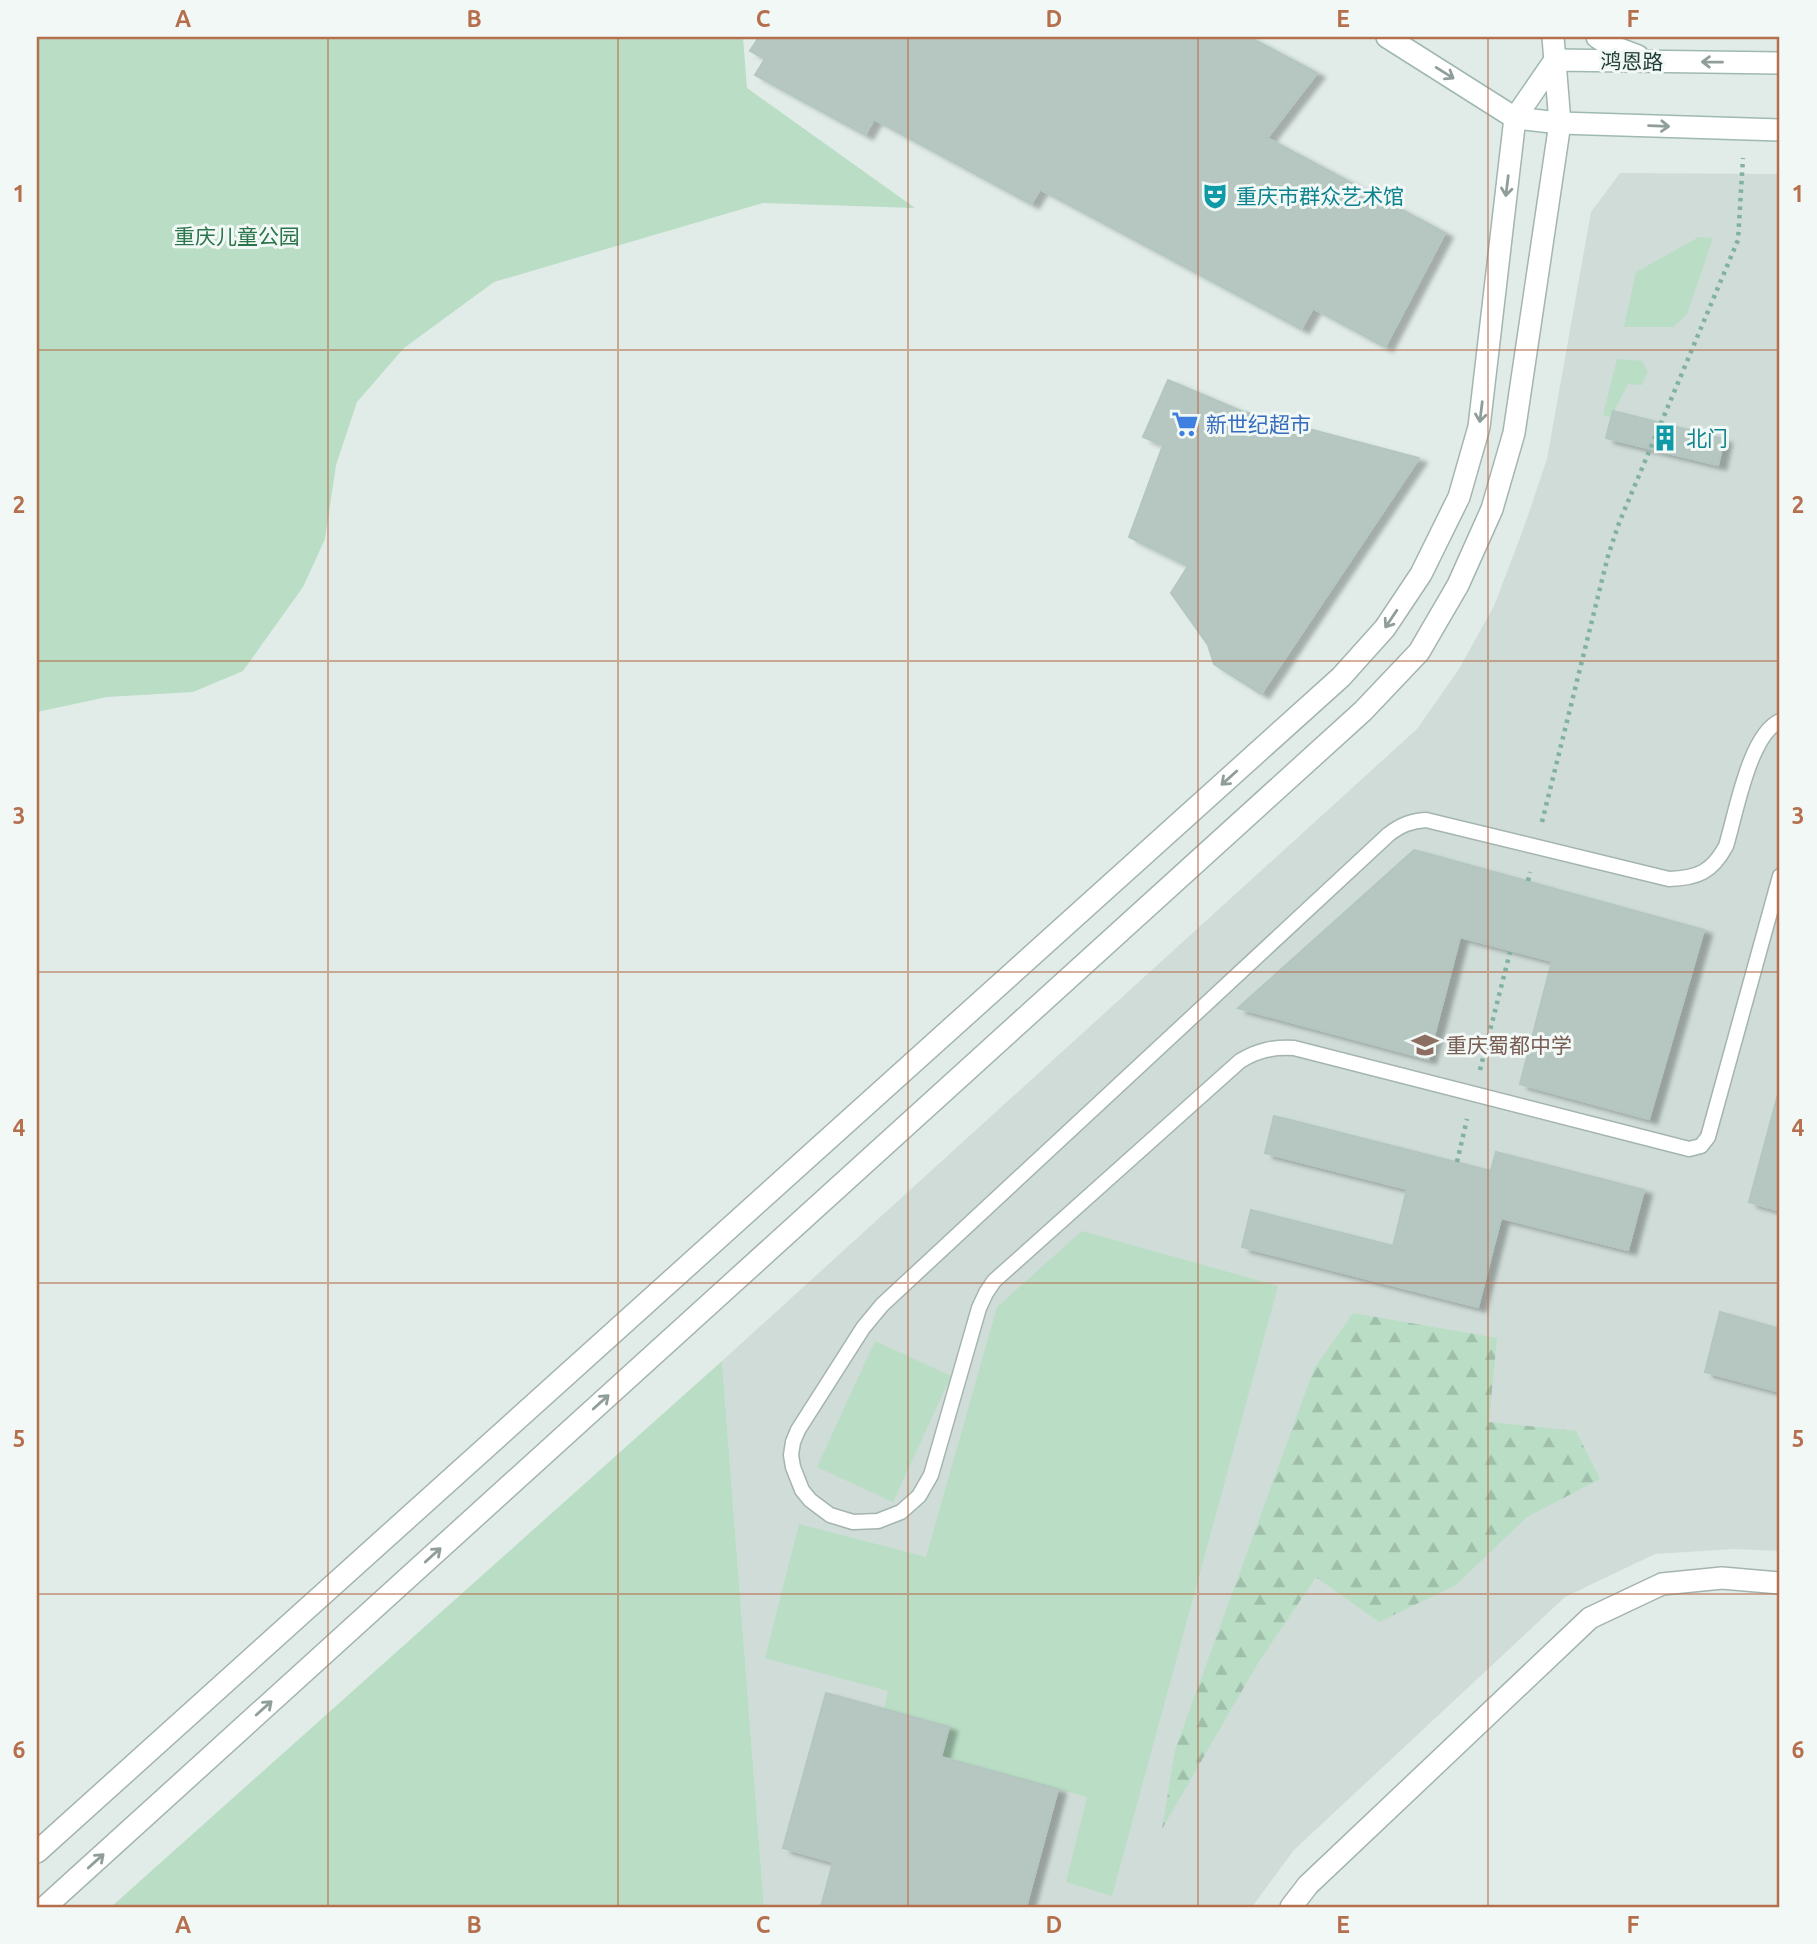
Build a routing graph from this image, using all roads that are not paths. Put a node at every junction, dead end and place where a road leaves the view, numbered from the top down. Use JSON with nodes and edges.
{"nodes":[{"id":1,"x":1387,"y":37,"type":"edge"},
{"id":2,"x":1553,"y":37,"type":"edge"},
{"id":3,"x":1597,"y":37,"type":"edge"},
{"id":4,"x":1555,"y":60,"type":"junction"},
{"id":5,"x":1653,"y":61,"type":"junction"},
{"id":6,"x":1780,"y":64,"type":"edge"},
{"id":7,"x":1516,"y":118,"type":"junction"},
{"id":8,"x":1560,"y":123,"type":"junction"},
{"id":9,"x":1780,"y":130,"type":"edge"},
{"id":10,"x":1780,"y":721,"type":"edge"},
{"id":11,"x":1780,"y":876,"type":"edge"},
{"id":12,"x":1780,"y":1583,"type":"edge"},
{"id":13,"x":37,"y":1852,"type":"edge"},
{"id":14,"x":46,"y":1907,"type":"edge"},
{"id":15,"x":1291,"y":1907,"type":"edge"}],
"edges":[{"from":1,"to":7,"type":"street","one_way":true},
{"from":2,"to":4,"type":"street"},
{"from":3,"to":5,"type":"street"},
{"from":4,"to":5,"type":"street","name":"鸿恩路"},
{"from":4,"to":7,"type":"street"},
{"from":4,"to":8,"type":"street"},
{"from":6,"to":5,"type":"street","name":"鸿恩路","one_way":true},
{"from":7,"to":8,"type":"street"},
{"from":7,"to":13,"type":"street","one_way":true},
{"from":8,"to":9,"type":"street","one_way":true},
{"from":14,"to":8,"type":"street","one_way":true},
{"from":10,"to":11,"type":"lane"},
{"from":12,"to":15,"type":"street"}]}
